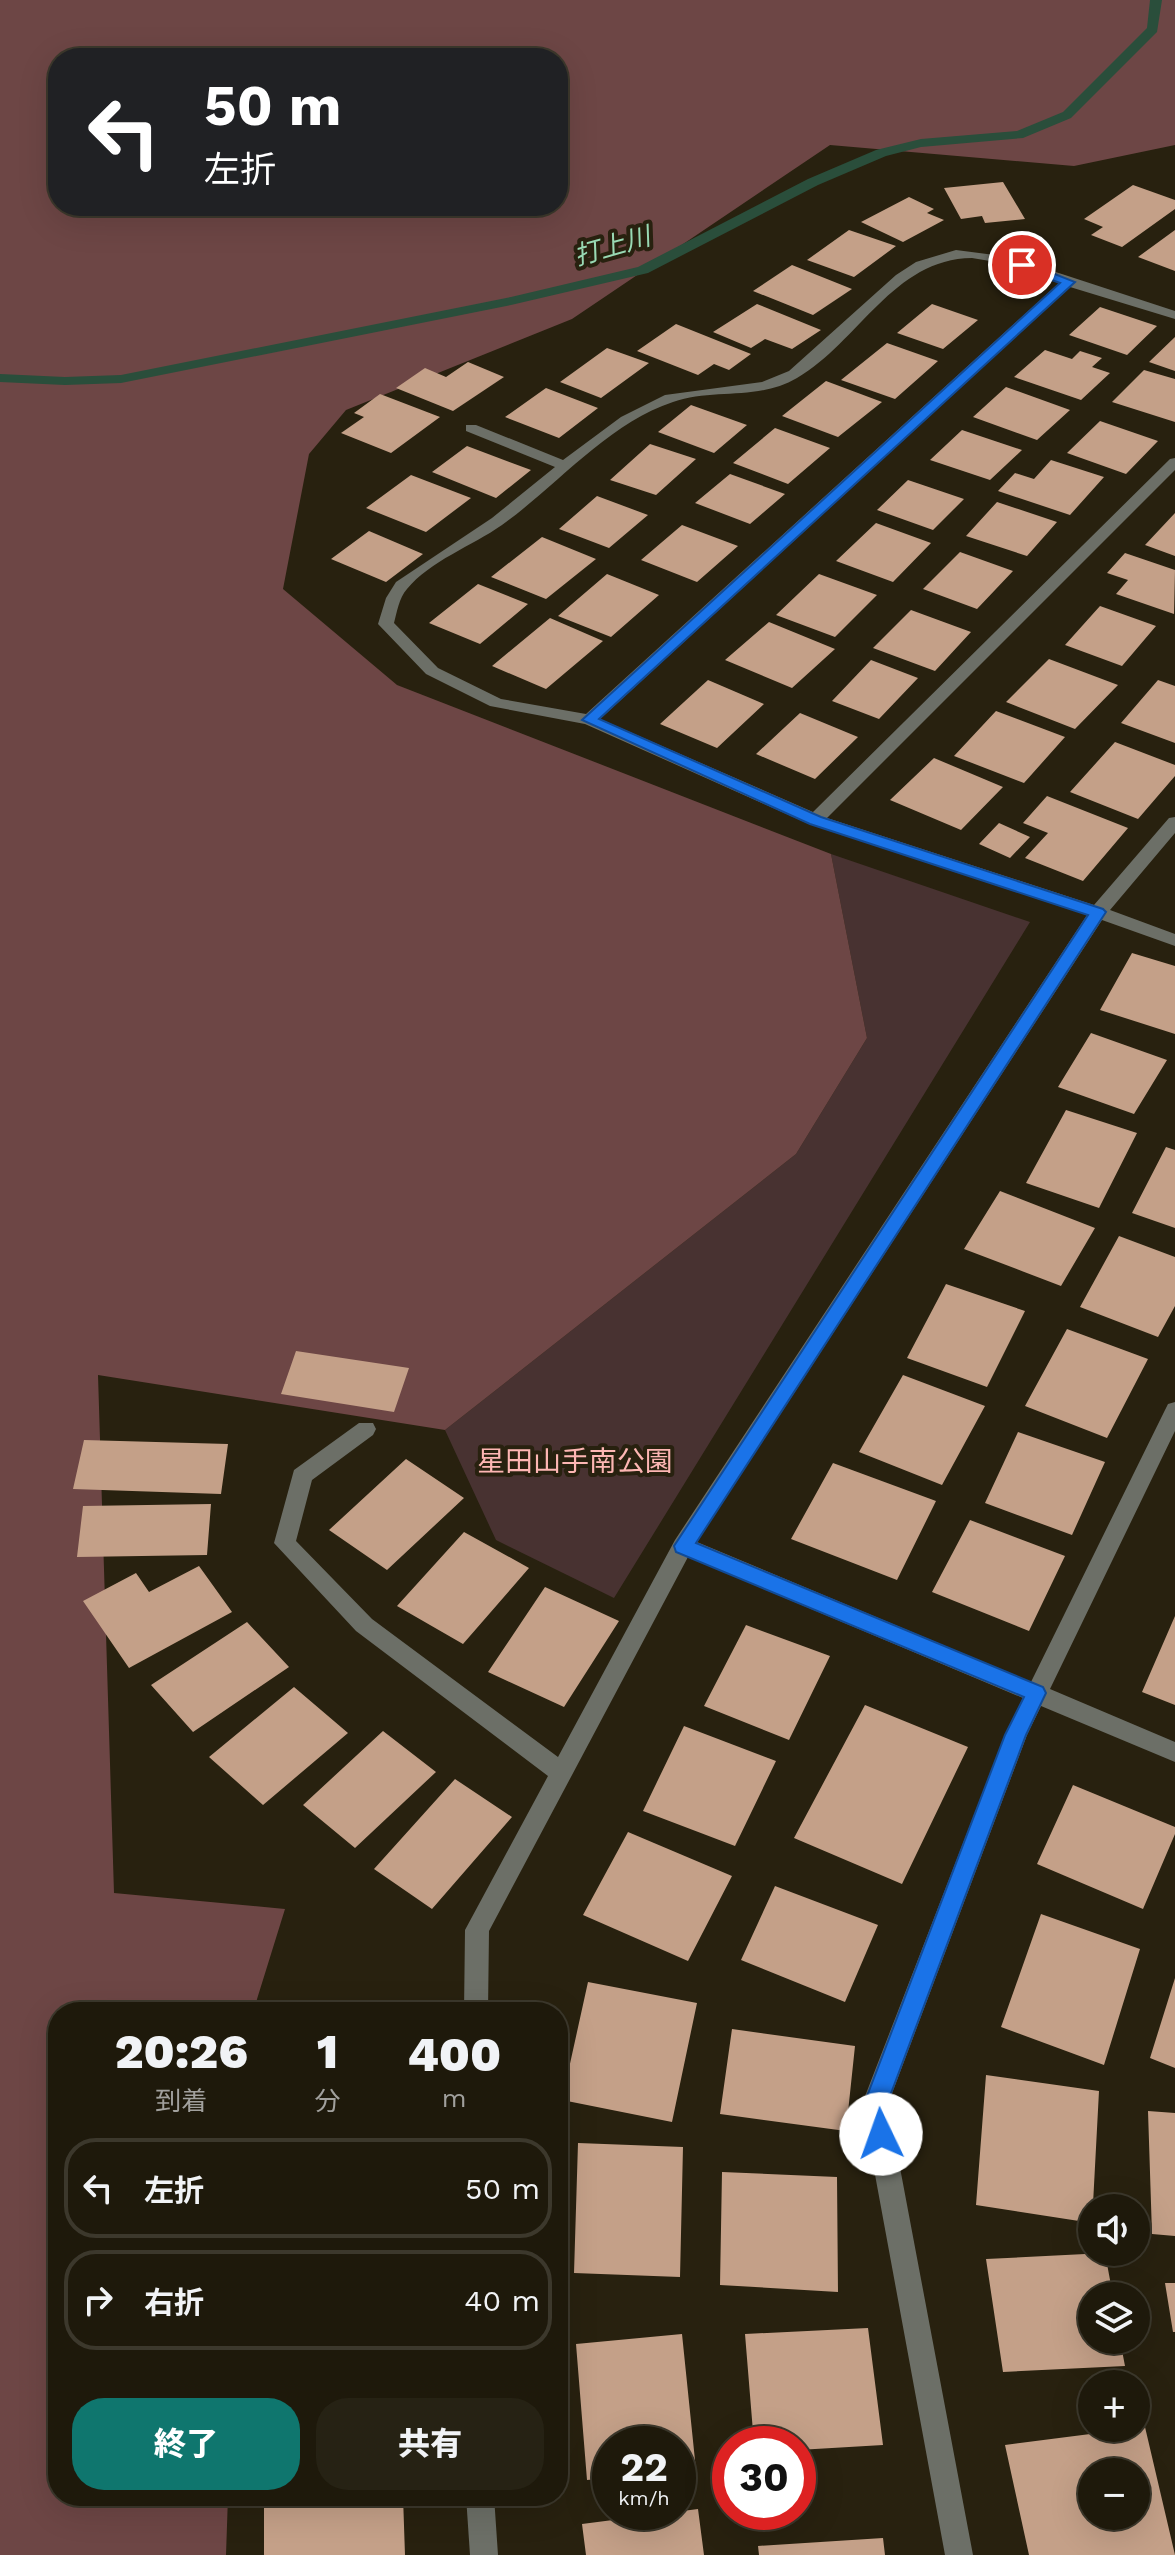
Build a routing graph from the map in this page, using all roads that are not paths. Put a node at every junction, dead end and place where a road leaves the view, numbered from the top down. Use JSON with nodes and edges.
{"nodes":[{"id":1,"x":1068,"y":282,"type":"junction"},
{"id":2,"x":1175,"y":315,"type":"edge"},
{"id":3,"x":471,"y":428,"type":"dead end"},
{"id":4,"x":1175,"y":462,"type":"edge"},
{"id":5,"x":565,"y":466,"type":"junction"},
{"id":6,"x":589,"y":720,"type":"junction"},
{"id":7,"x":815,"y":820,"type":"junction"},
{"id":8,"x":1175,"y":822,"type":"edge"},
{"id":9,"x":1098,"y":912,"type":"junction"},
{"id":10,"x":1175,"y":940,"type":"edge"},
{"id":11,"x":1175,"y":1410,"type":"edge"},
{"id":12,"x":366,"y":1429,"type":"dead end"},
{"id":13,"x":683,"y":1546,"type":"junction"},
{"id":14,"x":1036,"y":1693,"type":"junction"},
{"id":15,"x":1175,"y":1752,"type":"edge"},
{"id":16,"x":562,"y":1773,"type":"junction"},
{"id":17,"x":476,"y":2002,"type":"edge"},
{"id":18,"x":481,"y":2506,"type":"edge"},
{"id":19,"x":484,"y":2555,"type":"edge"},
{"id":20,"x":959,"y":2555,"type":"edge"}],
"edges":[{"from":1,"to":2,"type":"street"},
{"from":1,"to":5,"type":"street"},
{"from":1,"to":6,"type":"street"},
{"from":3,"to":5,"type":"street"},
{"from":4,"to":7,"type":"street"},
{"from":5,"to":6,"type":"street"},
{"from":6,"to":7,"type":"street"},
{"from":7,"to":9,"type":"street"},
{"from":8,"to":9,"type":"street"},
{"from":9,"to":10,"type":"street"},
{"from":9,"to":13,"type":"street"},
{"from":11,"to":14,"type":"street"},
{"from":12,"to":16,"type":"street"},
{"from":13,"to":14,"type":"street"},
{"from":13,"to":16,"type":"street"},
{"from":14,"to":15,"type":"street"},
{"from":14,"to":20,"type":"street"},
{"from":16,"to":17,"type":"street"},
{"from":18,"to":19,"type":"street"}]}
